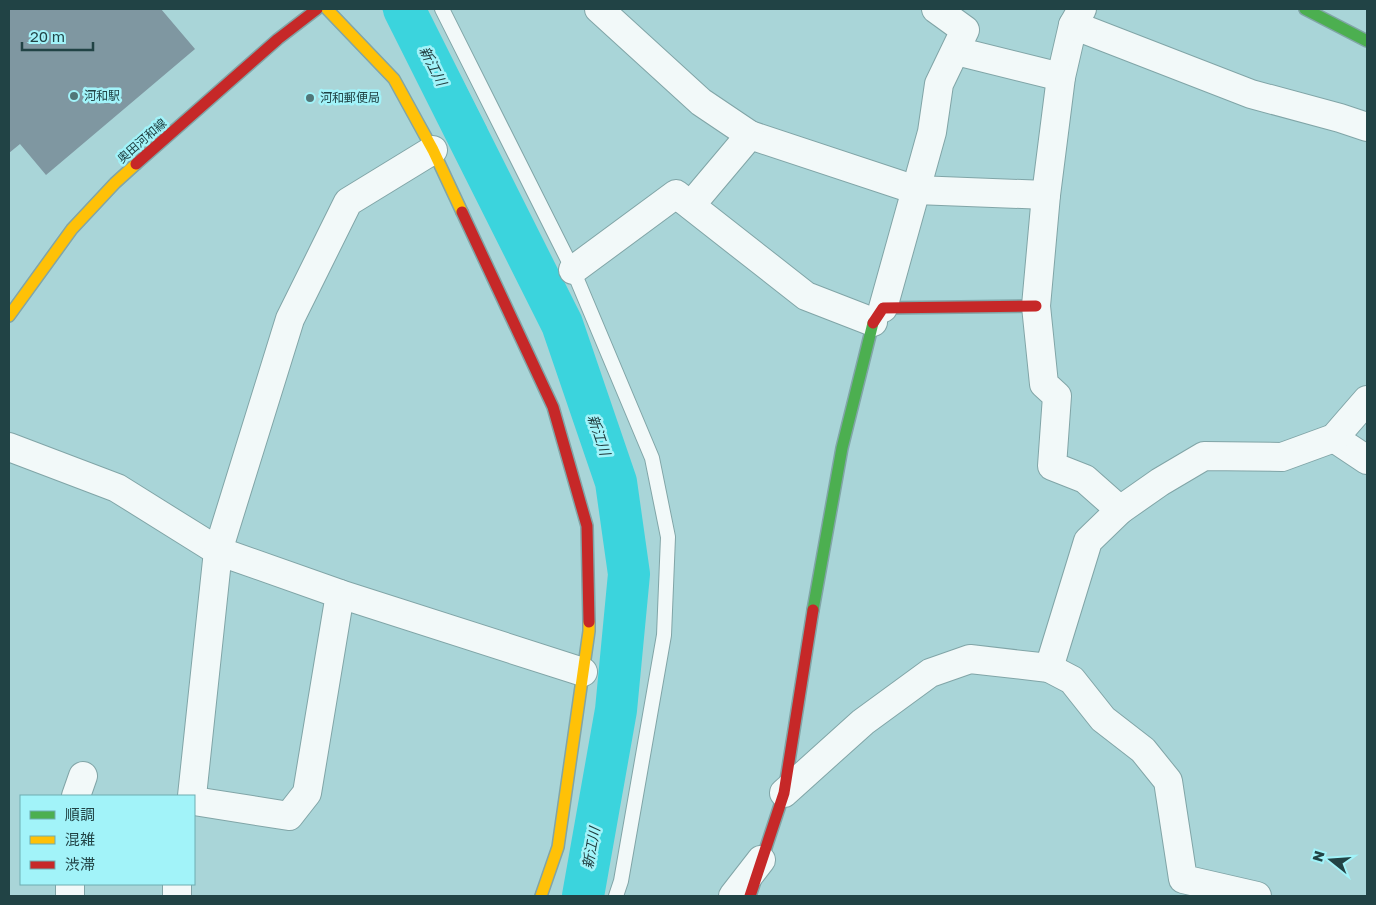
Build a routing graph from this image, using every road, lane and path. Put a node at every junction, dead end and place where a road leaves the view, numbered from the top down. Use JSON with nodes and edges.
{"nodes":[{"id":1,"x":317,"y":9,"type":"edge"},
{"id":2,"x":327,"y":9,"type":"edge"},
{"id":3,"x":442,"y":9,"type":"edge"},
{"id":4,"x":599,"y":9,"type":"edge"},
{"id":5,"x":936,"y":9,"type":"edge"},
{"id":6,"x":1305,"y":9,"type":"edge"},
{"id":7,"x":1077,"y":17,"type":"edge"},
{"id":8,"x":1367,"y":41,"type":"edge"},
{"id":9,"x":956,"y":51,"type":"junction"},
{"id":10,"x":1061,"y":78,"type":"junction"},
{"id":11,"x":1367,"y":127,"type":"edge"},
{"id":12,"x":750,"y":135,"type":"junction"},
{"id":13,"x":433,"y":150,"type":"junction"},
{"id":14,"x":916,"y":190,"type":"junction"},
{"id":15,"x":1046,"y":195,"type":"junction"},
{"id":16,"x":691,"y":204,"type":"junction"},
{"id":17,"x":573,"y":270,"type":"junction"},
{"id":18,"x":1036,"y":306,"type":"junction"},
{"id":19,"x":878,"y":315,"type":"junction"},
{"id":20,"x":9,"y":316,"type":"edge"},
{"id":21,"x":1367,"y":400,"type":"edge"},
{"id":22,"x":1334,"y":438,"type":"junction"},
{"id":23,"x":9,"y":447,"type":"edge"},
{"id":24,"x":1367,"y":460,"type":"edge"},
{"id":25,"x":1120,"y":510,"type":"junction"},
{"id":26,"x":218,"y":551,"type":"junction"},
{"id":27,"x":340,"y":594,"type":"junction"},
{"id":28,"x":1049,"y":668,"type":"junction"},
{"id":29,"x":583,"y":672,"type":"junction"},
{"id":30,"x":784,"y":793,"type":"junction"},
{"id":31,"x":192,"y":795,"type":"edge"},
{"id":32,"x":195,"y":800,"type":"edge"},
{"id":33,"x":764,"y":856,"type":"junction"},
{"id":34,"x":541,"y":896,"type":"edge"},
{"id":35,"x":616,"y":896,"type":"edge"},
{"id":36,"x":733,"y":896,"type":"edge"},
{"id":37,"x":750,"y":896,"type":"edge"},
{"id":38,"x":1257,"y":896,"type":"edge"}],
"edges":[{"from":1,"to":20,"type":"main road","name":"奥田河和線"},
{"from":2,"to":13,"type":"main road"},
{"from":3,"to":17,"type":"lane"},
{"from":4,"to":12,"type":"street"},
{"from":5,"to":9,"type":"street"},
{"from":6,"to":8,"type":"main road"},
{"from":7,"to":10,"type":"street"},
{"from":7,"to":11,"type":"street"},
{"from":9,"to":10,"type":"street"},
{"from":9,"to":14,"type":"street"},
{"from":10,"to":15,"type":"street"},
{"from":12,"to":14,"type":"street"},
{"from":12,"to":16,"type":"street"},
{"from":13,"to":26,"type":"street"},
{"from":13,"to":29,"type":"main road"},
{"from":14,"to":15,"type":"street"},
{"from":14,"to":19,"type":"street"},
{"from":15,"to":18,"type":"street"},
{"from":16,"to":17,"type":"street"},
{"from":16,"to":19,"type":"street"},
{"from":17,"to":35,"type":"lane"},
{"from":18,"to":19,"type":"main road"},
{"from":18,"to":25,"type":"street"},
{"from":19,"to":30,"type":"main road"},
{"from":21,"to":22,"type":"street"},
{"from":22,"to":24,"type":"street"},
{"from":22,"to":25,"type":"street"},
{"from":23,"to":26,"type":"street"},
{"from":25,"to":28,"type":"street"},
{"from":26,"to":27,"type":"street"},
{"from":26,"to":31,"type":"street"},
{"from":27,"to":29,"type":"street"},
{"from":27,"to":32,"type":"street"},
{"from":28,"to":30,"type":"street"},
{"from":28,"to":38,"type":"street"},
{"from":29,"to":34,"type":"main road"},
{"from":30,"to":33,"type":"main road"},
{"from":33,"to":36,"type":"street"},
{"from":33,"to":37,"type":"main road"}]}
